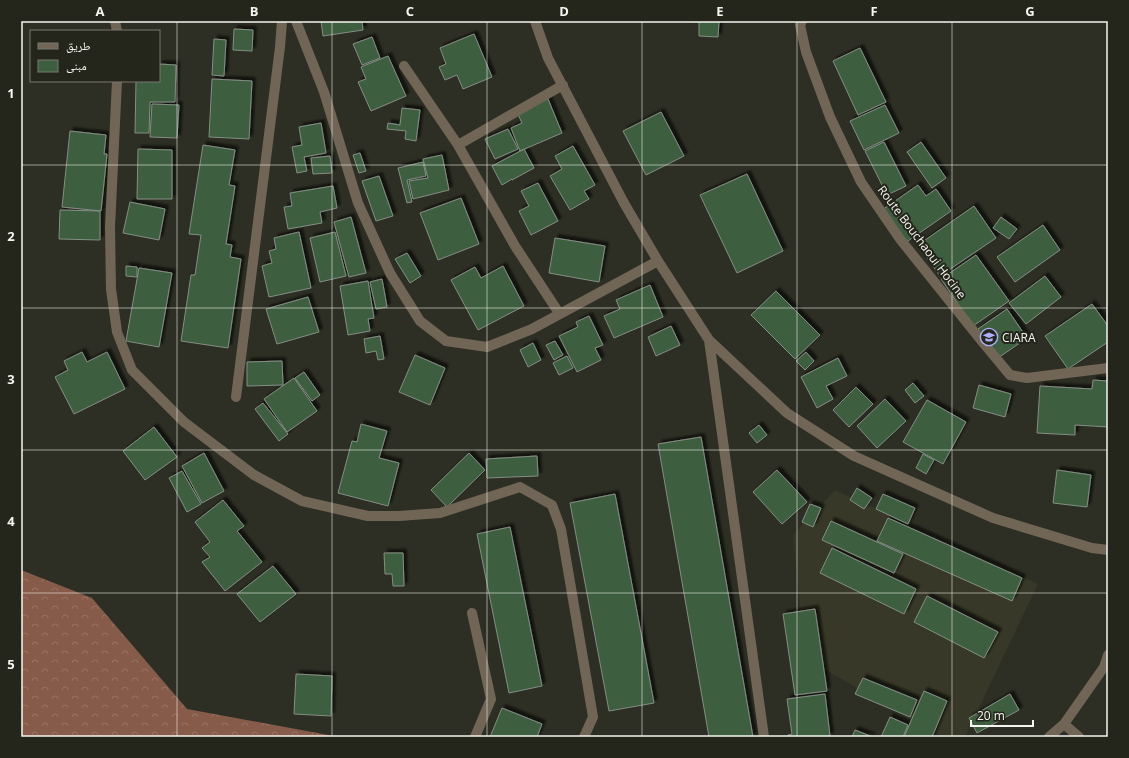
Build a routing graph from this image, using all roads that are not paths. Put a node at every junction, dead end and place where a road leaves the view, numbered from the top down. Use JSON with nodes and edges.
{"nodes":[{"id":1,"x":282,"y":21,"type":"edge"},
{"id":2,"x":296,"y":21,"type":"edge"},
{"id":3,"x":535,"y":21,"type":"edge"},
{"id":4,"x":802,"y":21,"type":"edge"},
{"id":5,"x":404,"y":66,"type":"dead end"},
{"id":6,"x":117,"y":82,"type":"edge"},
{"id":7,"x":563,"y":86,"type":"junction"},
{"id":8,"x":458,"y":145,"type":"junction"},
{"id":9,"x":658,"y":261,"type":"junction"},
{"id":10,"x":559,"y":313,"type":"junction"},
{"id":11,"x":709,"y":340,"type":"junction"},
{"id":12,"x":1108,"y":368,"type":"edge"},
{"id":13,"x":236,"y":397,"type":"dead end"},
{"id":14,"x":1108,"y":550,"type":"edge"},
{"id":15,"x":472,"y":613,"type":"dead end"},
{"id":16,"x":1108,"y":655,"type":"edge"},
{"id":17,"x":1064,"y":724,"type":"junction"},
{"id":18,"x":475,"y":737,"type":"edge"},
{"id":19,"x":584,"y":737,"type":"edge"},
{"id":20,"x":764,"y":737,"type":"edge"},
{"id":21,"x":1049,"y":737,"type":"edge"},
{"id":22,"x":1079,"y":737,"type":"edge"}],
"edges":[{"from":1,"to":13,"type":"street"},
{"from":2,"to":10,"type":"street"},
{"from":3,"to":7,"type":"street"},
{"from":4,"to":12,"type":"street","name":"Route Bouchaoui Hocine"},
{"from":5,"to":8,"type":"street"},
{"from":6,"to":19,"type":"street"},
{"from":7,"to":8,"type":"street"},
{"from":7,"to":9,"type":"street"},
{"from":8,"to":10,"type":"street"},
{"from":9,"to":10,"type":"street"},
{"from":9,"to":11,"type":"street"},
{"from":11,"to":14,"type":"street"},
{"from":11,"to":20,"type":"street"},
{"from":15,"to":18,"type":"street"},
{"from":16,"to":17,"type":"street"},
{"from":17,"to":21,"type":"street"},
{"from":17,"to":22,"type":"street"}]}
